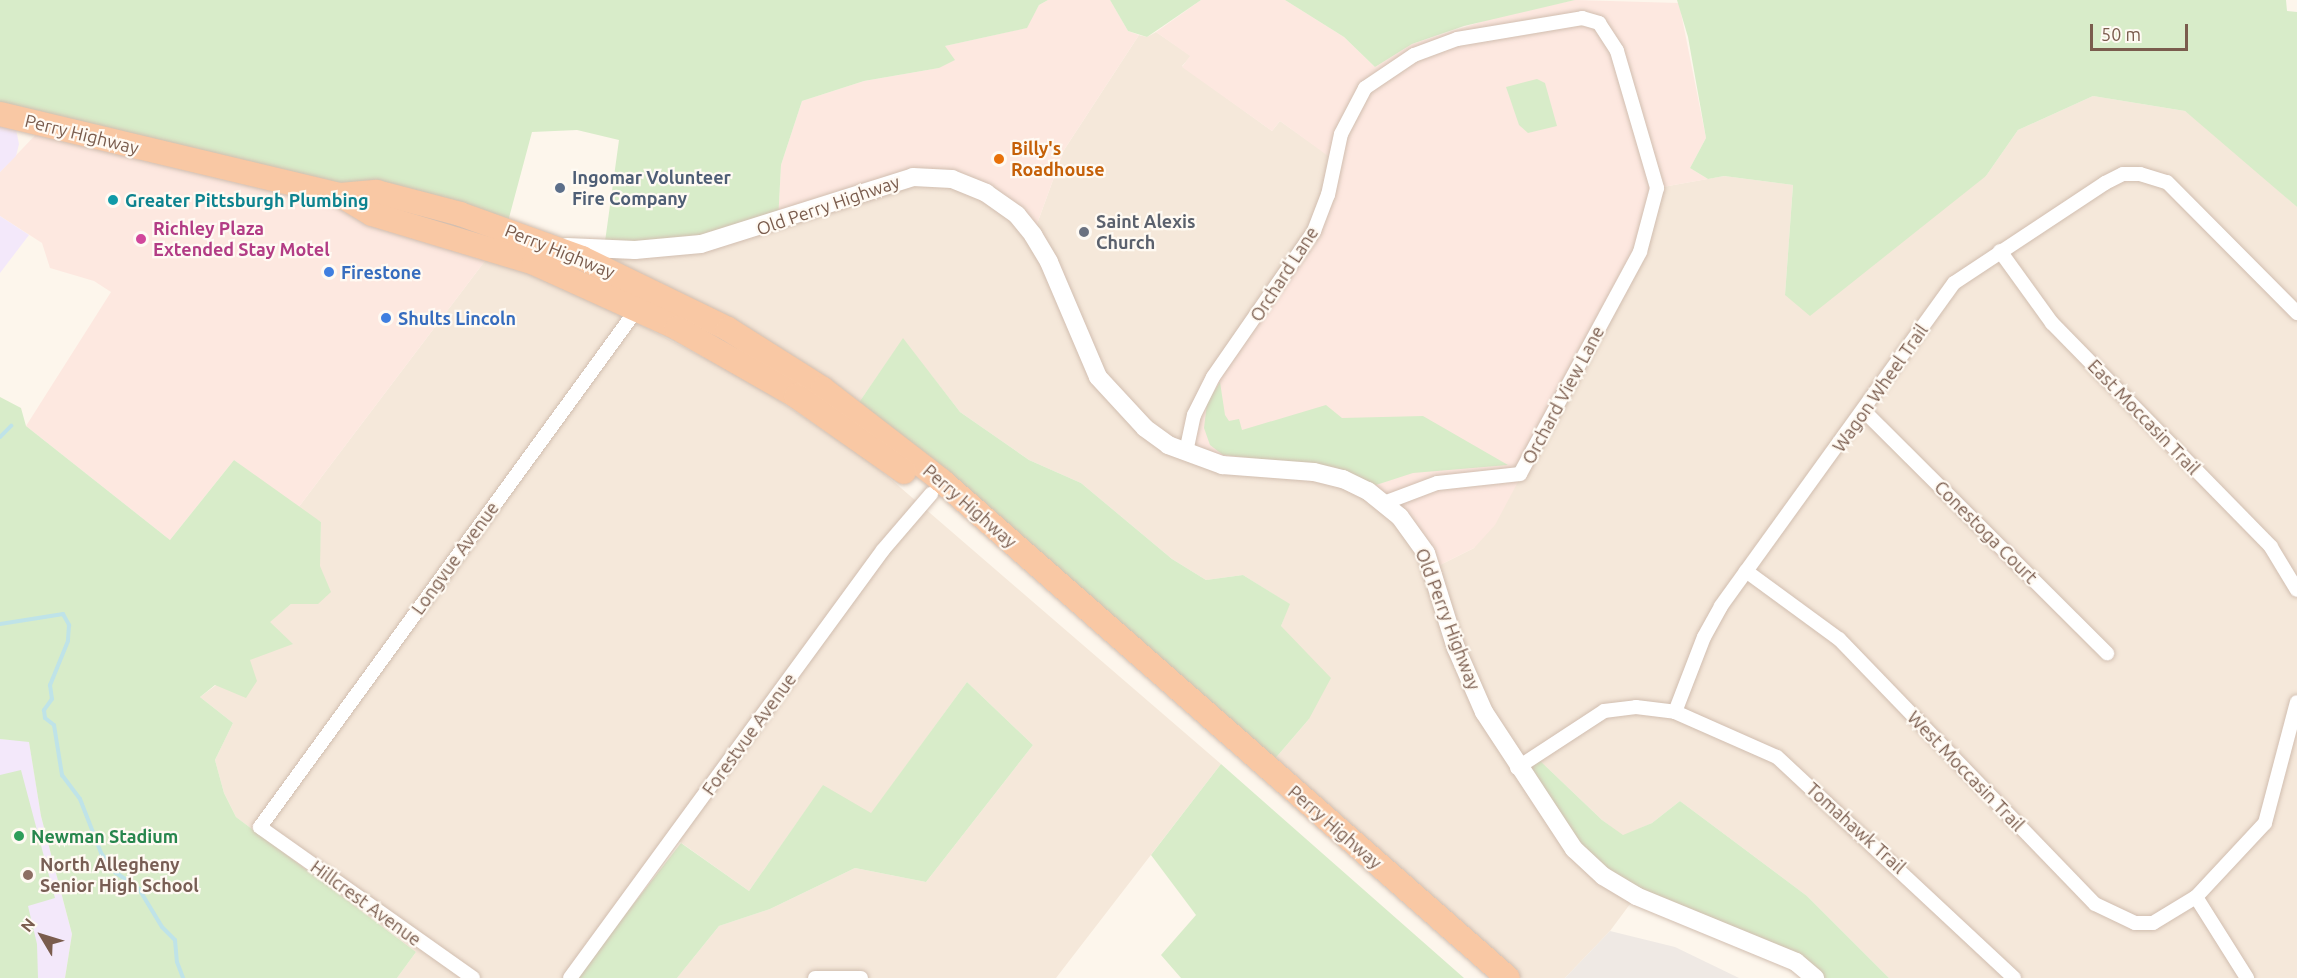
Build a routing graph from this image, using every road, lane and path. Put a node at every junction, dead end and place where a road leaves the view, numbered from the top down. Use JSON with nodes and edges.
{"nodes":[{"id":1,"x":0,"y":114,"type":"edge"},
{"id":2,"x":1657,"y":188,"type":"joint"},
{"id":3,"x":340,"y":195,"type":"junction"},
{"id":4,"x":552,"y":246,"type":"junction"},
{"id":5,"x":2000,"y":251,"type":"junction"},
{"id":6,"x":534,"y":263,"type":"junction"},
{"id":7,"x":644,"y":299,"type":"junction"},
{"id":8,"x":2297,"y":313,"type":"edge"},
{"id":9,"x":1865,"y":412,"type":"junction"},
{"id":10,"x":1186,"y":452,"type":"junction"},
{"id":11,"x":931,"y":494,"type":"junction"},
{"id":12,"x":1384,"y":502,"type":"junction"},
{"id":13,"x":1746,"y":571,"type":"junction"},
{"id":14,"x":2295,"y":582,"type":"edge"},
{"id":15,"x":2107,"y":653,"type":"dead end"},
{"id":16,"x":2297,"y":702,"type":"edge"},
{"id":17,"x":1675,"y":712,"type":"junction"},
{"id":18,"x":1517,"y":768,"type":"junction"},
{"id":19,"x":260,"y":826,"type":"joint"},
{"id":20,"x":2196,"y":897,"type":"junction"},
{"id":21,"x":473,"y":978,"type":"edge"},
{"id":22,"x":570,"y":978,"type":"edge"},
{"id":23,"x":815,"y":978,"type":"edge"},
{"id":24,"x":861,"y":978,"type":"edge"},
{"id":25,"x":1483,"y":978,"type":"edge"},
{"id":26,"x":1508,"y":978,"type":"edge"},
{"id":27,"x":1815,"y":978,"type":"edge"},
{"id":28,"x":2014,"y":978,"type":"edge"},
{"id":29,"x":2247,"y":978,"type":"edge"}],
"edges":[{"from":1,"to":3,"type":"highway","name":"Perry Highway"},
{"from":2,"to":10,"type":"street","name":"Orchard Lane"},
{"from":2,"to":12,"type":"street","name":"Orchard View Lane"},
{"from":3,"to":4,"type":"highway","name":"Perry Highway"},
{"from":3,"to":6,"type":"highway","name":"Perry Highway"},
{"from":4,"to":6,"type":"street"},
{"from":4,"to":7,"type":"highway","name":"Perry Highway"},
{"from":4,"to":10,"type":"street","name":"Old Perry Highway"},
{"from":5,"to":8,"type":"street","name":"Wagon Wheel Trail"},
{"from":5,"to":9,"type":"street","name":"Wagon Wheel Trail"},
{"from":5,"to":14,"type":"street","name":"East Moccasin Trail"},
{"from":6,"to":7,"type":"highway","name":"Perry Highway"},
{"from":7,"to":11,"type":"highway","name":"Perry Highway"},
{"from":7,"to":19,"type":"street","name":"Longvue Avenue"},
{"from":7,"to":26,"type":"highway","name":"Perry Highway"},
{"from":9,"to":13,"type":"street","name":"Wagon Wheel Trail"},
{"from":9,"to":15,"type":"street","name":"Conestoga Court"},
{"from":10,"to":12,"type":"street","name":"Old Perry Highway"},
{"from":11,"to":22,"type":"street","name":"Forestvue Avenue"},
{"from":11,"to":25,"type":"highway","name":"Perry Highway"},
{"from":12,"to":18,"type":"street","name":"Old Perry Highway"},
{"from":13,"to":17,"type":"street","name":"Wagon Wheel Trail"},
{"from":13,"to":20,"type":"street","name":"West Moccasin Trail"},
{"from":16,"to":20,"type":"street","name":"West Moccasin Trail"},
{"from":17,"to":18,"type":"street"},
{"from":17,"to":28,"type":"street","name":"Tomahawk Trail"},
{"from":18,"to":27,"type":"street","name":"Old Perry Highway"},
{"from":19,"to":21,"type":"street","name":"Hillcrest Avenue"},
{"from":20,"to":29,"type":"street"},
{"from":23,"to":24,"type":"street"}]}
